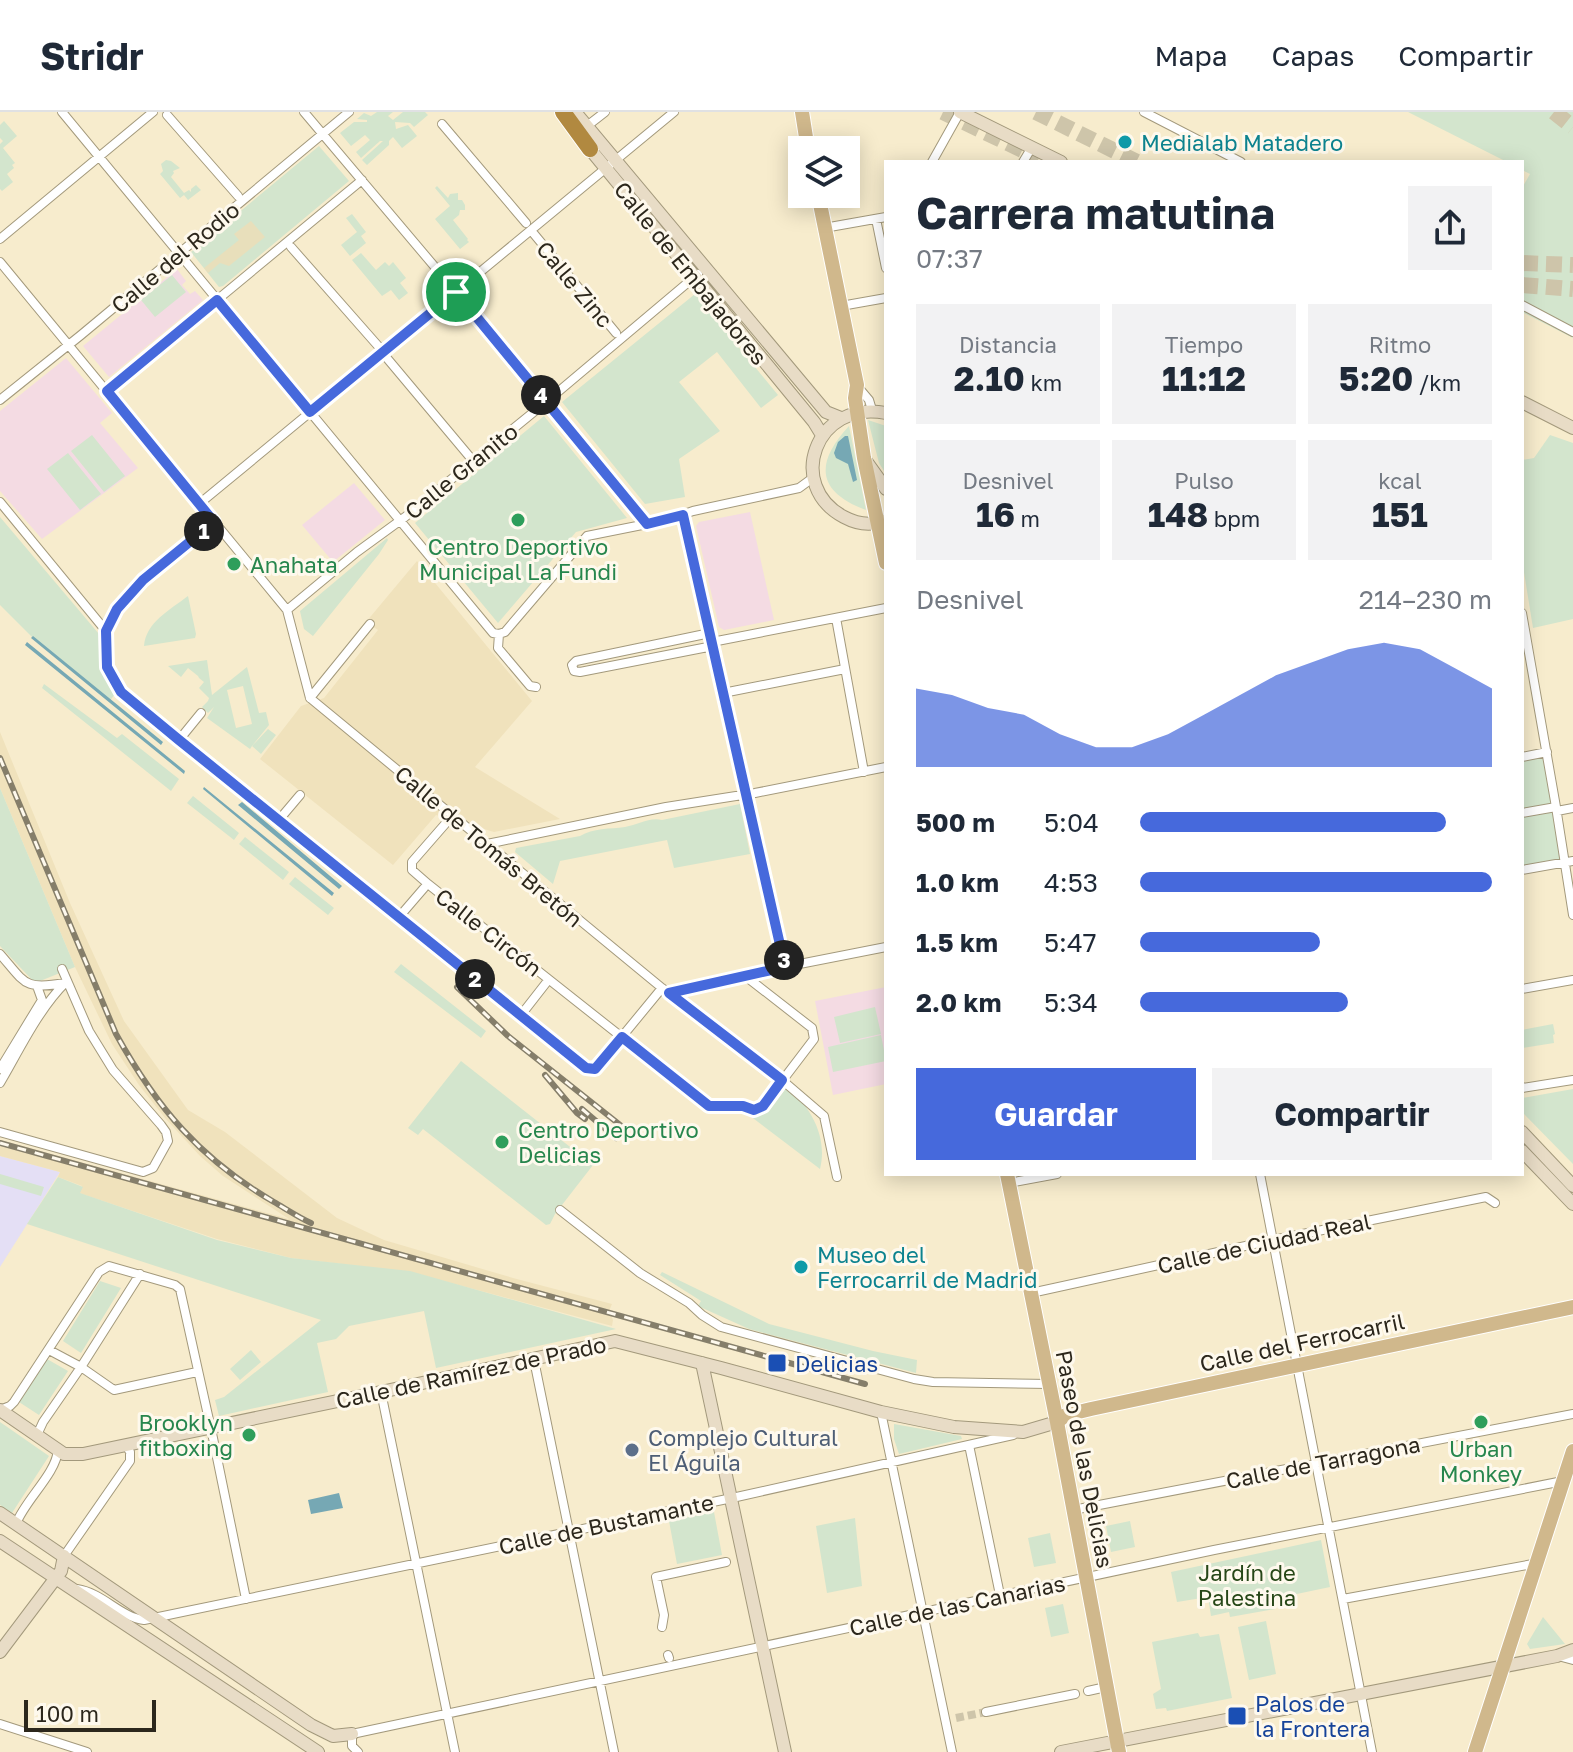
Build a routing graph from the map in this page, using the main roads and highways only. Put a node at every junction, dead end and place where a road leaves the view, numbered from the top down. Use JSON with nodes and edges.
{"nodes":[{"id":1,"x":557,"y":112,"type":"edge"},
{"id":2,"x":563,"y":112,"type":"edge"},
{"id":3,"x":575,"y":112,"type":"edge"},
{"id":4,"x":802,"y":112,"type":"edge"},
{"id":5,"x":960,"y":112,"type":"edge"},
{"id":6,"x":806,"y":136,"type":"edge"},
{"id":7,"x":590,"y":149,"type":"junction"},
{"id":8,"x":1057,"y":160,"type":"edge"},
{"id":9,"x":820,"y":208,"type":"edge"},
{"id":10,"x":1524,"y":403,"type":"edge"},
{"id":11,"x":864,"y":411,"type":"junction"},
{"id":12,"x":884,"y":413,"type":"edge"},
{"id":13,"x":841,"y":418,"type":"junction"},
{"id":14,"x":1573,"y":428,"type":"edge"},
{"id":15,"x":822,"y":435,"type":"junction"},
{"id":16,"x":864,"y":458,"type":"junction"},
{"id":17,"x":884,"y":486,"type":"edge"},
{"id":18,"x":882,"y":522,"type":"edge"},
{"id":19,"x":884,"y":542,"type":"edge"},
{"id":20,"x":1524,"y":1134,"type":"edge"},
{"id":21,"x":1524,"y":1153,"type":"edge"},
{"id":22,"x":1008,"y":1179,"type":"edge"},
{"id":23,"x":1573,"y":1186,"type":"edge"},
{"id":24,"x":1573,"y":1204,"type":"edge"},
{"id":25,"x":1573,"y":1301,"type":"edge"},
{"id":26,"x":1566,"y":1309,"type":"edge"},
{"id":27,"x":702,"y":1363,"type":"junction"},
{"id":28,"x":0,"y":1410,"type":"edge"},
{"id":29,"x":1057,"y":1422,"type":"junction"},
{"id":30,"x":1023,"y":1432,"type":"joint"},
{"id":31,"x":1573,"y":1451,"type":"edge"},
{"id":32,"x":0,"y":1513,"type":"edge"},
{"id":33,"x":0,"y":1541,"type":"edge"},
{"id":34,"x":64,"y":1556,"type":"junction"},
{"id":35,"x":57,"y":1578,"type":"junction"},
{"id":36,"x":17,"y":1627,"type":"junction"},
{"id":37,"x":0,"y":1645,"type":"edge"},
{"id":38,"x":1573,"y":1650,"type":"edge"},
{"id":39,"x":0,"y":1652,"type":"edge"},
{"id":40,"x":1502,"y":1666,"type":"junction"},
{"id":41,"x":352,"y":1734,"type":"road end"},
{"id":42,"x":1118,"y":1746,"type":"edge"},
{"id":43,"x":311,"y":1750,"type":"edge"},
{"id":44,"x":785,"y":1752,"type":"edge"},
{"id":45,"x":1061,"y":1752,"type":"edge"},
{"id":46,"x":1474,"y":1752,"type":"edge"}],
"edges":[{"from":1,"to":7,"type":"main road","name":"Calle de Embajadores"},
{"from":2,"to":7,"type":"highway"},
{"from":3,"to":13,"type":"main road","name":"Calle de Embajadores"},
{"from":4,"to":6,"type":"main road"},
{"from":5,"to":8,"type":"main road"},
{"from":7,"to":15,"type":"main road","name":"Calle de Embajadores"},
{"from":9,"to":11,"type":"main road"},
{"from":10,"to":14,"type":"main road"},
{"from":11,"to":12,"type":"main road"},
{"from":11,"to":13,"type":"main road"},
{"from":11,"to":16,"type":"main road"},
{"from":13,"to":15,"type":"main road"},
{"from":15,"to":18,"type":"main road"},
{"from":16,"to":17,"type":"main road"},
{"from":16,"to":18,"type":"main road"},
{"from":18,"to":19,"type":"main road"},
{"from":20,"to":23,"type":"main road"},
{"from":21,"to":24,"type":"main road"},
{"from":22,"to":29,"type":"main road","name":"Paseo de las Delicias"},
{"from":25,"to":26,"type":"main road","name":"Calle del Ferrocarril"},
{"from":26,"to":29,"type":"main road","name":"Calle del Ferrocarril"},
{"from":27,"to":28,"type":"main road","name":"Calle de Ramírez de Prado"},
{"from":27,"to":30,"type":"main road","name":"Calle de Ramírez de Prado"},
{"from":27,"to":44,"type":"main road"},
{"from":29,"to":30,"type":"main road","name":"Calle de Bustamante"},
{"from":29,"to":42,"type":"main road","name":"Paseo de las Delicias"},
{"from":31,"to":40,"type":"main road"},
{"from":32,"to":34,"type":"main road"},
{"from":33,"to":35,"type":"main road"},
{"from":34,"to":35,"type":"main road"},
{"from":34,"to":41,"type":"main road"},
{"from":35,"to":36,"type":"main road"},
{"from":35,"to":43,"type":"main road"},
{"from":36,"to":37,"type":"main road"},
{"from":36,"to":39,"type":"main road"},
{"from":38,"to":40,"type":"main road"},
{"from":40,"to":42,"type":"main road"},
{"from":40,"to":46,"type":"main road"},
{"from":42,"to":45,"type":"main road"}]}
